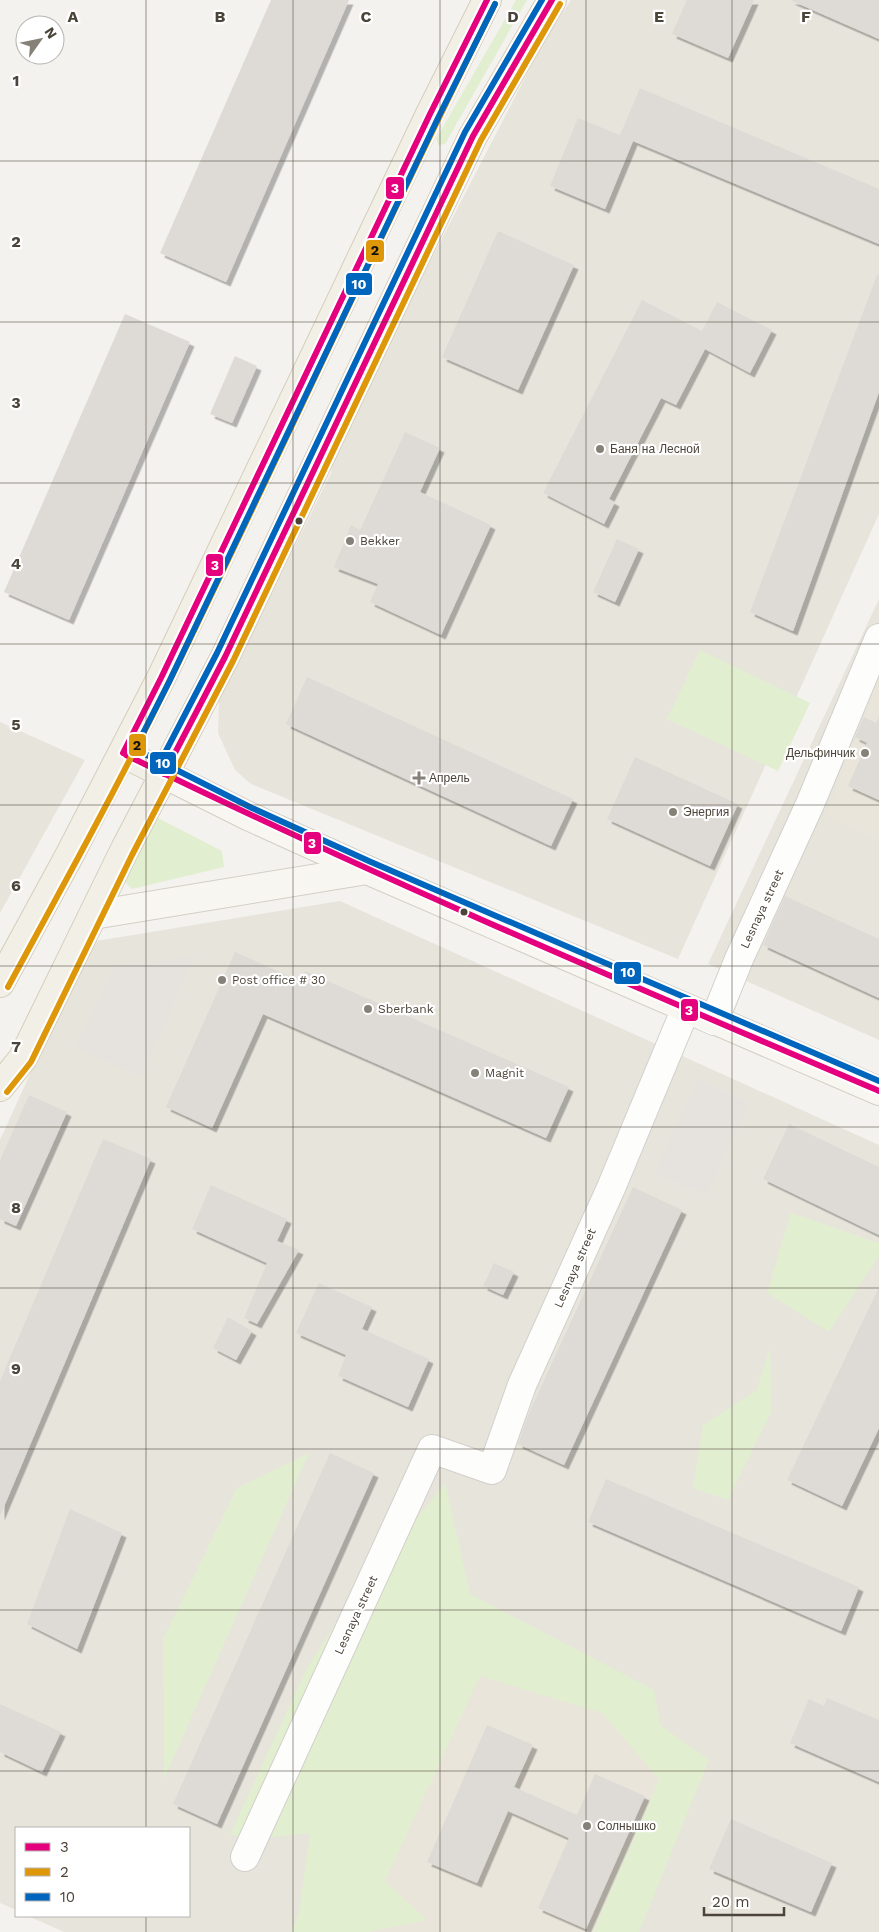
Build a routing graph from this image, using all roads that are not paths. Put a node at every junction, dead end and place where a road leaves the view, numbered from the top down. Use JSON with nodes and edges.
{"nodes":[{"id":1,"x":487,"y":0,"type":"edge"},
{"id":2,"x":552,"y":0,"type":"edge"},
{"id":3,"x":878,"y":644,"type":"edge"},
{"id":4,"x":123,"y":753,"type":"junction"},
{"id":5,"x":164,"y":774,"type":"junction"},
{"id":6,"x":367,"y":870,"type":"junction"},
{"id":7,"x":93,"y":915,"type":"junction"},
{"id":8,"x":0,"y":983,"type":"edge"},
{"id":9,"x":686,"y":1008,"type":"junction"},
{"id":10,"x":714,"y":1021,"type":"junction"},
{"id":11,"x":0,"y":1087,"type":"edge"},
{"id":12,"x":879,"y":1091,"type":"edge"},
{"id":13,"x":245,"y":1857,"type":"dead end"}],
"edges":[{"from":1,"to":4,"type":"main road"},
{"from":2,"to":5,"type":"main road"},
{"from":3,"to":10,"type":"street","name":"Lesnaya street"},
{"from":4,"to":5,"type":"main road"},
{"from":4,"to":8,"type":"main road"},
{"from":5,"to":6,"type":"main road"},
{"from":5,"to":7,"type":"main road"},
{"from":6,"to":7,"type":"main road"},
{"from":6,"to":9,"type":"main road"},
{"from":7,"to":11,"type":"main road"},
{"from":9,"to":10,"type":"street"},
{"from":9,"to":13,"type":"street","name":"Lesnaya street"},
{"from":10,"to":12,"type":"main road"}]}
